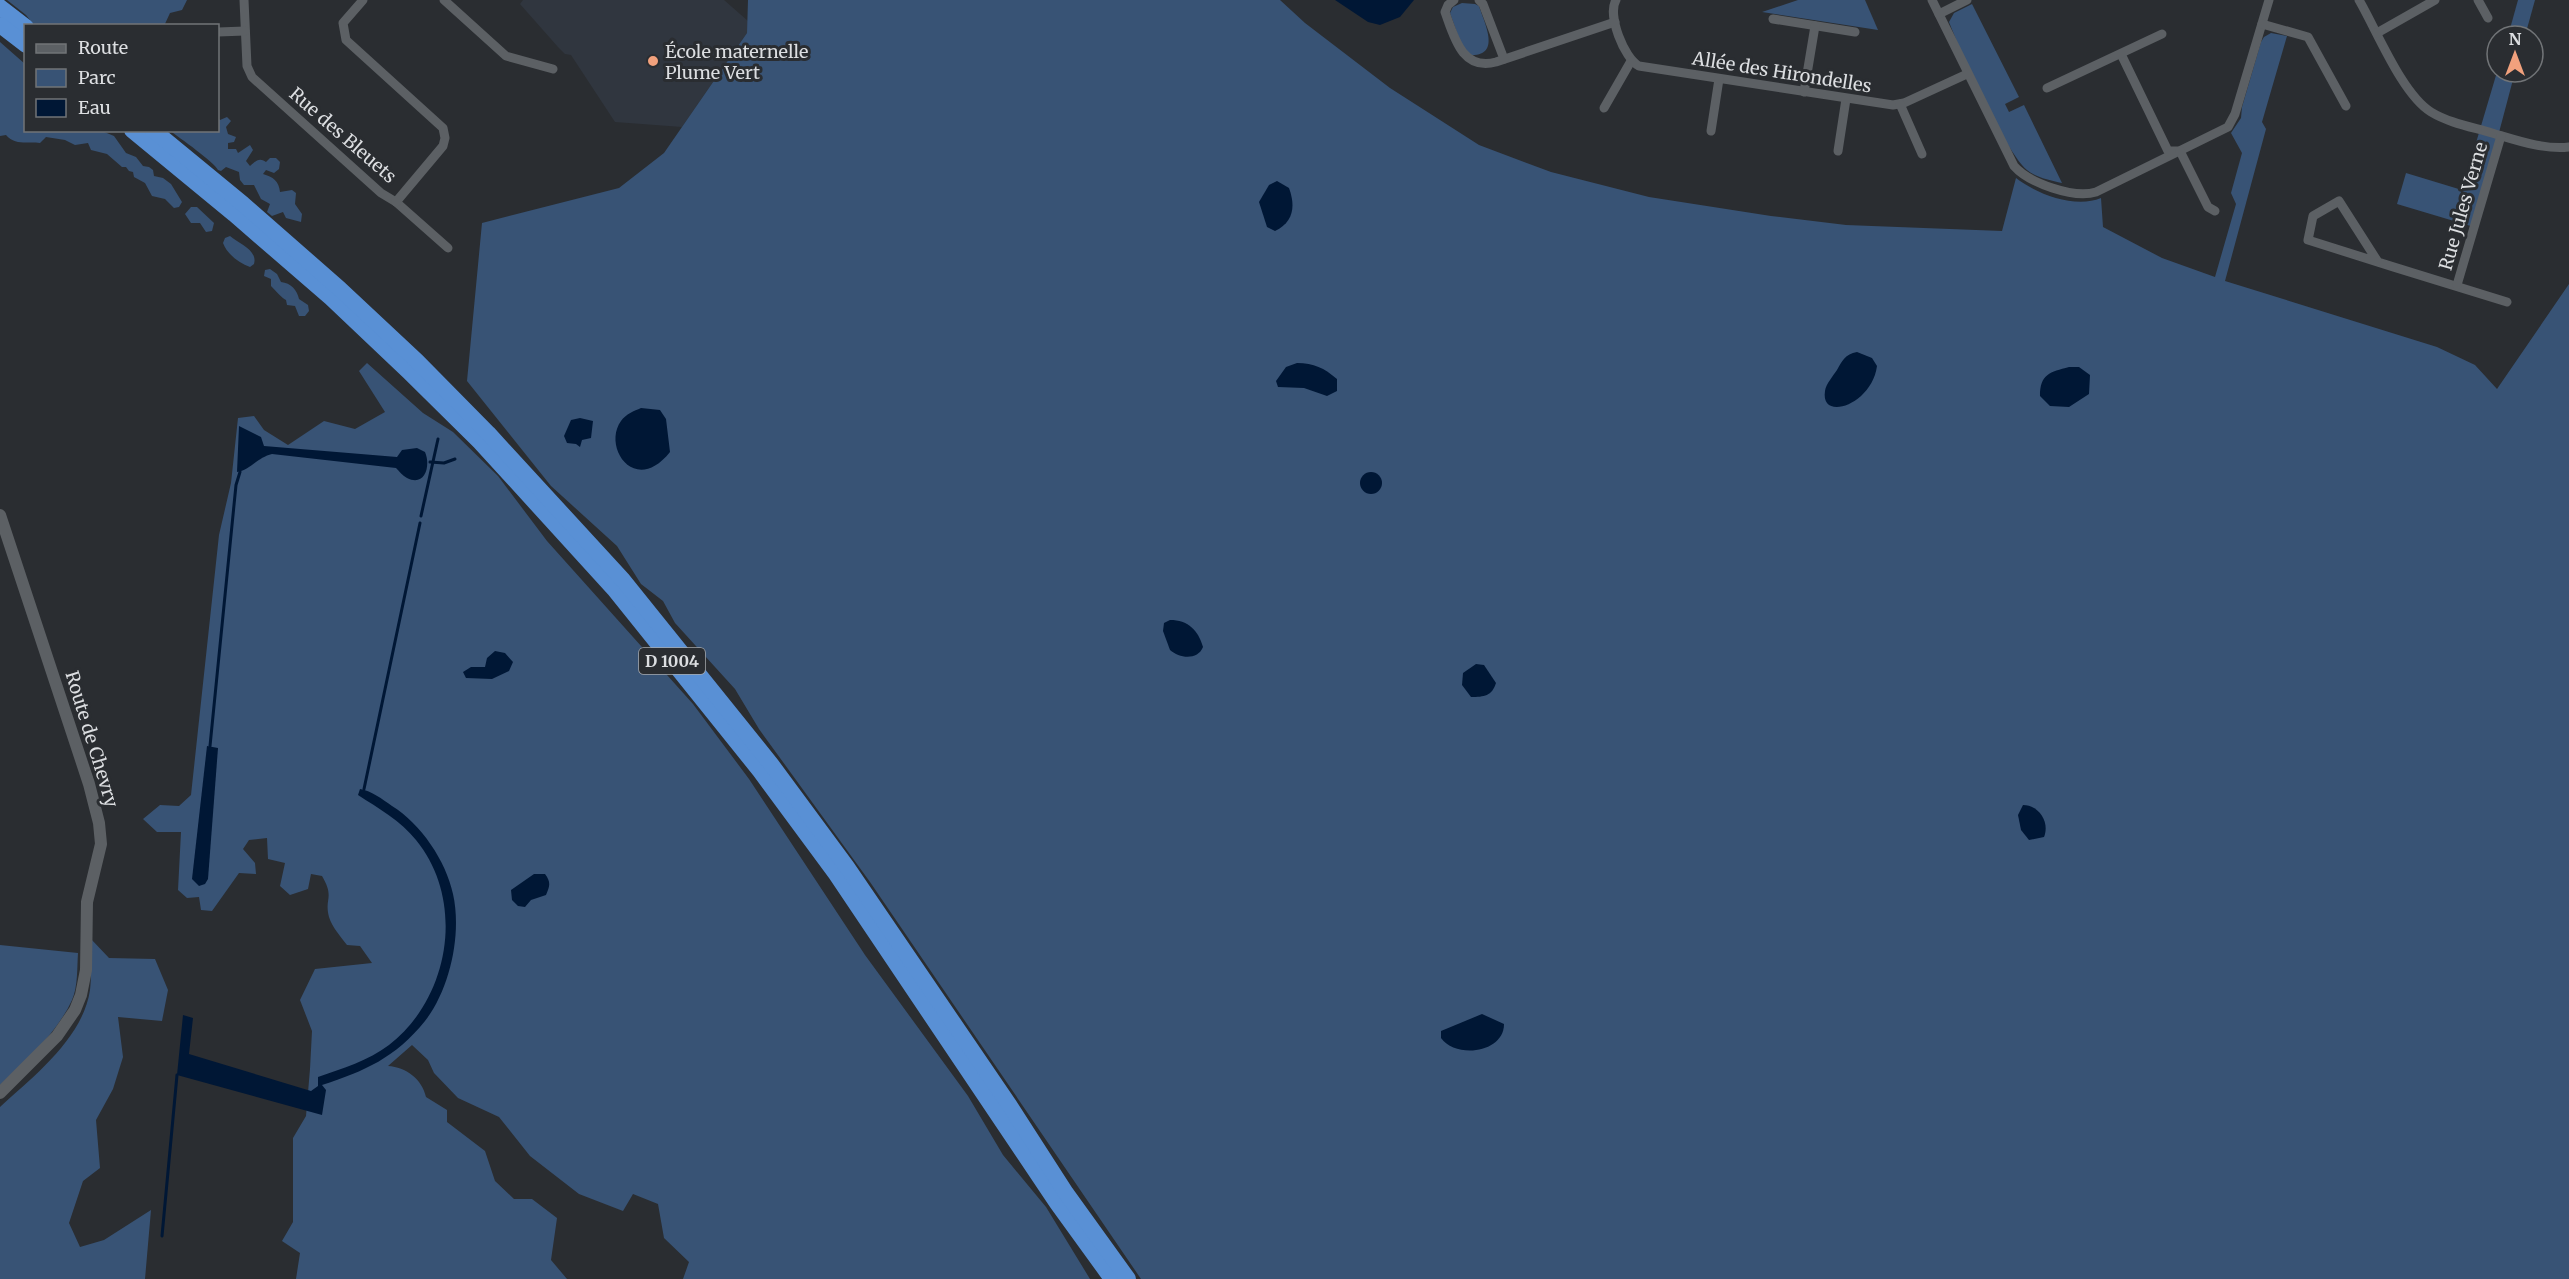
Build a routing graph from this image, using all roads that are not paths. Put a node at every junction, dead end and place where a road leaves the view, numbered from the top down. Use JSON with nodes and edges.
{"nodes":[{"id":1,"x":243,"y":0,"type":"edge"},
{"id":2,"x":363,"y":0,"type":"edge"},
{"id":3,"x":444,"y":0,"type":"edge"},
{"id":4,"x":1454,"y":0,"type":"edge"},
{"id":5,"x":1479,"y":0,"type":"edge"},
{"id":6,"x":1932,"y":0,"type":"edge"},
{"id":7,"x":1967,"y":0,"type":"edge"},
{"id":8,"x":2269,"y":0,"type":"edge"},
{"id":9,"x":2360,"y":0,"type":"edge"},
{"id":10,"x":2435,"y":0,"type":"edge"},
{"id":11,"x":2478,"y":0,"type":"edge"},
{"id":12,"x":1614,"y":1,"type":"edge"},
{"id":13,"x":0,"y":7,"type":"edge"},
{"id":14,"x":1939,"y":14,"type":"junction"},
{"id":15,"x":2488,"y":18,"type":"dead end"},
{"id":16,"x":1773,"y":20,"type":"dead end"},
{"id":17,"x":1615,"y":22,"type":"junction"},
{"id":18,"x":2262,"y":24,"type":"junction"},
{"id":19,"x":0,"y":25,"type":"edge"},
{"id":20,"x":24,"y":25,"type":"edge"},
{"id":21,"x":1815,"y":26,"type":"junction"},
{"id":22,"x":245,"y":31,"type":"junction"},
{"id":23,"x":219,"y":32,"type":"edge"},
{"id":24,"x":1854,"y":32,"type":"dead end"},
{"id":25,"x":2377,"y":33,"type":"junction"},
{"id":26,"x":2162,"y":34,"type":"dead end"},
{"id":27,"x":24,"y":43,"type":"edge"},
{"id":28,"x":2121,"y":54,"type":"junction"},
{"id":29,"x":1504,"y":59,"type":"junction"},
{"id":30,"x":1631,"y":61,"type":"junction"},
{"id":31,"x":554,"y":69,"type":"dead end"},
{"id":32,"x":1966,"y":74,"type":"junction"},
{"id":33,"x":1719,"y":79,"type":"junction"},
{"id":34,"x":2047,"y":88,"type":"dead end"},
{"id":35,"x":1804,"y":92,"type":"junction"},
{"id":36,"x":1846,"y":99,"type":"junction"},
{"id":37,"x":1900,"y":104,"type":"junction"},
{"id":38,"x":2346,"y":106,"type":"dead end"},
{"id":39,"x":1604,"y":108,"type":"dead end"},
{"id":40,"x":1711,"y":131,"type":"dead end"},
{"id":41,"x":134,"y":132,"type":"edge"},
{"id":42,"x":155,"y":132,"type":"edge"},
{"id":43,"x":2501,"y":136,"type":"junction"},
{"id":44,"x":2569,"y":147,"type":"edge"},
{"id":45,"x":1838,"y":151,"type":"dead end"},
{"id":46,"x":2180,"y":151,"type":"junction"},
{"id":47,"x":1922,"y":154,"type":"dead end"},
{"id":48,"x":396,"y":202,"type":"junction"},
{"id":49,"x":2215,"y":212,"type":"dead end"},
{"id":50,"x":448,"y":248,"type":"dead end"},
{"id":51,"x":2378,"y":262,"type":"junction"},
{"id":52,"x":2457,"y":285,"type":"junction"},
{"id":53,"x":2507,"y":302,"type":"dead end"},
{"id":54,"x":0,"y":515,"type":"edge"},
{"id":55,"x":0,"y":1093,"type":"edge"},
{"id":56,"x":1112,"y":1279,"type":"edge"},
{"id":57,"x":1128,"y":1279,"type":"edge"}],
"edges":[{"from":1,"to":22,"type":"street","name":"Rue des Bleuets"},
{"from":2,"to":48,"type":"street"},
{"from":3,"to":31,"type":"street"},
{"from":4,"to":29,"type":"street"},
{"from":5,"to":29,"type":"street"},
{"from":6,"to":14,"type":"street"},
{"from":7,"to":14,"type":"street"},
{"from":8,"to":18,"type":"street"},
{"from":9,"to":25,"type":"street"},
{"from":10,"to":25,"type":"street"},
{"from":11,"to":15,"type":"street"},
{"from":12,"to":17,"type":"street"},
{"from":13,"to":20,"type":"highway"},
{"from":14,"to":32,"type":"street"},
{"from":16,"to":21,"type":"street"},
{"from":17,"to":29,"type":"street"},
{"from":17,"to":30,"type":"street"},
{"from":18,"to":38,"type":"street"},
{"from":18,"to":46,"type":"street"},
{"from":19,"to":27,"type":"highway"},
{"from":21,"to":24,"type":"street"},
{"from":21,"to":35,"type":"street"},
{"from":22,"to":23,"type":"street"},
{"from":22,"to":48,"type":"street","name":"Rue des Bleuets"},
{"from":25,"to":43,"type":"street"},
{"from":26,"to":28,"type":"street"},
{"from":28,"to":34,"type":"street"},
{"from":28,"to":46,"type":"street"},
{"from":30,"to":33,"type":"street","name":"Allée des Hirondelles"},
{"from":30,"to":39,"type":"street"},
{"from":32,"to":37,"type":"street","name":"Allée des Hirondelles"},
{"from":32,"to":46,"type":"street"},
{"from":33,"to":35,"type":"street","name":"Allée des Hirondelles"},
{"from":33,"to":40,"type":"street"},
{"from":35,"to":36,"type":"street","name":"Allée des Hirondelles"},
{"from":36,"to":37,"type":"street","name":"Allée des Hirondelles"},
{"from":36,"to":45,"type":"street"},
{"from":37,"to":47,"type":"street"},
{"from":41,"to":56,"type":"highway","number":"D 1004"},
{"from":42,"to":57,"type":"highway","number":"D 1004"},
{"from":43,"to":44,"type":"street"},
{"from":43,"to":52,"type":"street","name":"Rue Jules Verne"},
{"from":46,"to":49,"type":"street"},
{"from":48,"to":50,"type":"street","name":"Rue des Bleuets"},
{"from":51,"to":51,"type":"street","name":"Rue Jules Verne"},
{"from":51,"to":52,"type":"street","name":"Rue Jules Verne"},
{"from":52,"to":53,"type":"street","name":"Rue Jules Verne"},
{"from":54,"to":55,"type":"street","name":"Route de Chevry"}]}
